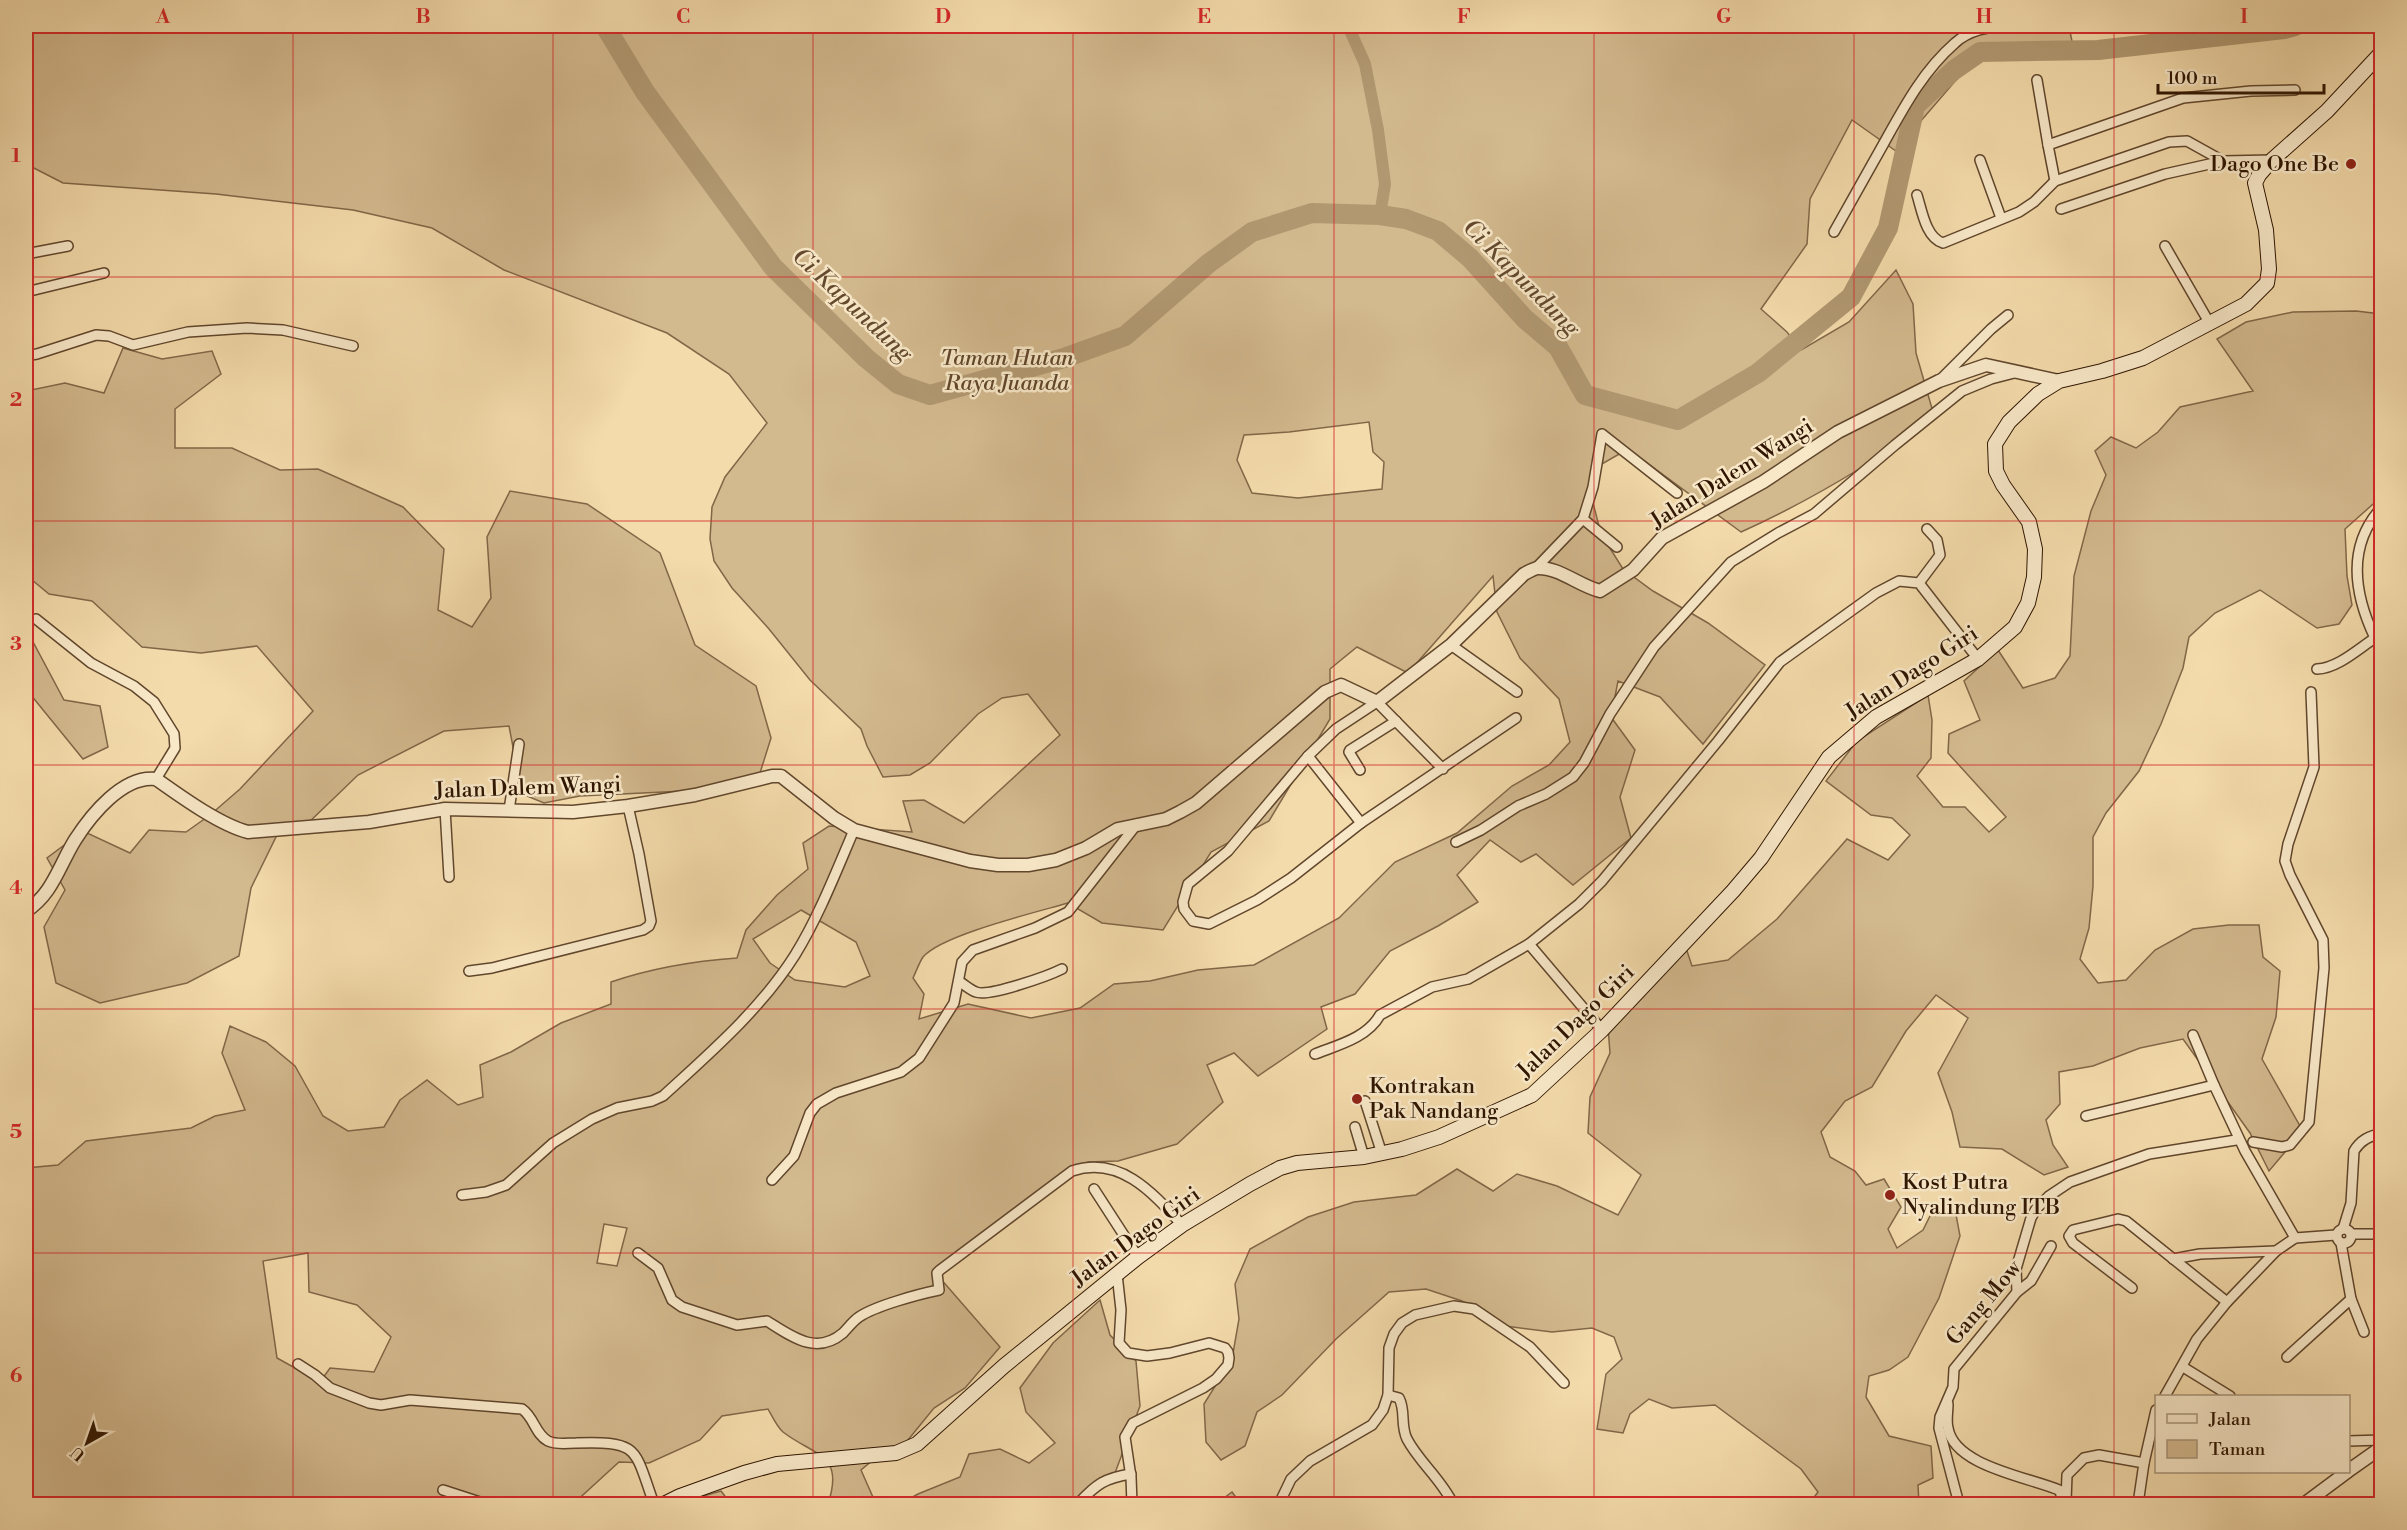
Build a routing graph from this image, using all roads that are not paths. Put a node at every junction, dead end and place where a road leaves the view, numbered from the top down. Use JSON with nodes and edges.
{"nodes":[{"id":1,"x":2011,"y":26,"type":"edge"},
{"id":2,"x":2382,"y":51,"type":"edge"},
{"id":3,"x":2037,"y":80,"type":"dead end"},
{"id":4,"x":2295,"y":90,"type":"dead end"},
{"id":5,"x":2048,"y":145,"type":"junction"},
{"id":6,"x":1980,"y":160,"type":"dead end"},
{"id":7,"x":2272,"y":160,"type":"junction"},
{"id":8,"x":2223,"y":161,"type":"junction"},
{"id":9,"x":2055,"y":181,"type":"junction"},
{"id":10,"x":1917,"y":195,"type":"dead end"},
{"id":11,"x":2061,"y":209,"type":"dead end"},
{"id":12,"x":2001,"y":218,"type":"junction"},
{"id":13,"x":1834,"y":232,"type":"dead end"},
{"id":14,"x":68,"y":246,"type":"dead end"},
{"id":15,"x":2165,"y":246,"type":"dead end"},
{"id":16,"x":26,"y":254,"type":"edge"},
{"id":17,"x":104,"y":273,"type":"dead end"},
{"id":18,"x":26,"y":292,"type":"edge"},
{"id":19,"x":2008,"y":315,"type":"dead end"},
{"id":20,"x":2210,"y":324,"type":"junction"},
{"id":21,"x":353,"y":346,"type":"dead end"},
{"id":22,"x":26,"y":351,"type":"edge"},
{"id":23,"x":2019,"y":372,"type":"junction"},
{"id":24,"x":1939,"y":381,"type":"junction"},
{"id":25,"x":2059,"y":381,"type":"junction"},
{"id":26,"x":1677,"y":493,"type":"dead end"},
{"id":27,"x":2382,"y":507,"type":"edge"},
{"id":28,"x":1582,"y":519,"type":"junction"},
{"id":29,"x":1927,"y":529,"type":"dead end"},
{"id":30,"x":1617,"y":547,"type":"dead end"},
{"id":31,"x":1536,"y":568,"type":"junction"},
{"id":32,"x":1919,"y":583,"type":"junction"},
{"id":33,"x":36,"y":619,"type":"dead end"},
{"id":34,"x":1451,"y":645,"type":"junction"},
{"id":35,"x":1978,"y":659,"type":"junction"},
{"id":36,"x":2317,"y":669,"type":"dead end"},
{"id":37,"x":1517,"y":692,"type":"dead end"},
{"id":38,"x":2311,"y":692,"type":"dead end"},
{"id":39,"x":1377,"y":702,"type":"junction"},
{"id":40,"x":1516,"y":718,"type":"dead end"},
{"id":41,"x":1396,"y":721,"type":"junction"},
{"id":42,"x":519,"y":744,"type":"dead end"},
{"id":43,"x":1308,"y":756,"type":"junction"},
{"id":44,"x":1443,"y":769,"type":"junction"},
{"id":45,"x":1360,"y":770,"type":"dead end"},
{"id":46,"x":156,"y":779,"type":"junction"},
{"id":47,"x":628,"y":806,"type":"junction"},
{"id":48,"x":445,"y":809,"type":"junction"},
{"id":49,"x":509,"y":810,"type":"junction"},
{"id":50,"x":1361,"y":823,"type":"junction"},
{"id":51,"x":1137,"y":824,"type":"junction"},
{"id":52,"x":854,"y":830,"type":"junction"},
{"id":53,"x":1456,"y":842,"type":"dead end"},
{"id":54,"x":449,"y":877,"type":"dead end"},
{"id":55,"x":26,"y":911,"type":"edge"},
{"id":56,"x":1529,"y":944,"type":"junction"},
{"id":57,"x":1062,"y":969,"type":"dead end"},
{"id":58,"x":469,"y":971,"type":"dead end"},
{"id":59,"x":960,"y":981,"type":"junction"},
{"id":60,"x":1602,"y":1030,"type":"junction"},
{"id":61,"x":2193,"y":1035,"type":"dead end"},
{"id":62,"x":1315,"y":1054,"type":"dead end"},
{"id":63,"x":2214,"y":1085,"type":"junction"},
{"id":64,"x":1365,"y":1101,"type":"dead end"},
{"id":65,"x":2086,"y":1116,"type":"dead end"},
{"id":66,"x":1356,"y":1127,"type":"dead end"},
{"id":67,"x":2382,"y":1134,"type":"edge"},
{"id":68,"x":2253,"y":1142,"type":"dead end"},
{"id":69,"x":2241,"y":1145,"type":"junction"},
{"id":70,"x":1382,"y":1154,"type":"junction"},
{"id":71,"x":1364,"y":1157,"type":"junction"},
{"id":72,"x":772,"y":1180,"type":"dead end"},
{"id":73,"x":1094,"y":1189,"type":"dead end"},
{"id":74,"x":462,"y":1196,"type":"dead end"},
{"id":75,"x":1182,"y":1225,"type":"junction"},
{"id":76,"x":2382,"y":1234,"type":"edge"},
{"id":77,"x":2343,"y":1235,"type":"junction"},
{"id":78,"x":2295,"y":1238,"type":"junction"},
{"id":79,"x":2051,"y":1246,"type":"dead end"},
{"id":80,"x":2276,"y":1251,"type":"junction"},
{"id":81,"x":638,"y":1253,"type":"dead end"},
{"id":82,"x":1138,"y":1257,"type":"junction"},
{"id":83,"x":2173,"y":1259,"type":"junction"},
{"id":84,"x":1117,"y":1274,"type":"junction"},
{"id":85,"x":2132,"y":1288,"type":"dead end"},
{"id":86,"x":2018,"y":1292,"type":"junction"},
{"id":87,"x":2351,"y":1299,"type":"junction"},
{"id":88,"x":2227,"y":1302,"type":"junction"},
{"id":89,"x":2364,"y":1332,"type":"dead end"},
{"id":90,"x":2287,"y":1357,"type":"dead end"},
{"id":91,"x":298,"y":1364,"type":"dead end"},
{"id":92,"x":2183,"y":1367,"type":"junction"},
{"id":93,"x":1564,"y":1383,"type":"dead end"},
{"id":94,"x":1950,"y":1391,"type":"junction"},
{"id":95,"x":1389,"y":1395,"type":"junction"},
{"id":96,"x":2166,"y":1395,"type":"edge"},
{"id":97,"x":2228,"y":1395,"type":"edge"},
{"id":98,"x":2155,"y":1418,"type":"edge"},
{"id":99,"x":2382,"y":1440,"type":"edge"},
{"id":100,"x":2350,"y":1441,"type":"edge"},
{"id":101,"x":2382,"y":1446,"type":"edge"},
{"id":102,"x":2144,"y":1463,"type":"junction"},
{"id":103,"x":2350,"y":1470,"type":"edge"},
{"id":104,"x":2345,"y":1473,"type":"edge"},
{"id":105,"x":1131,"y":1474,"type":"junction"},
{"id":106,"x":443,"y":1490,"type":"dead end"},
{"id":107,"x":486,"y":1504,"type":"edge"},
{"id":108,"x":654,"y":1504,"type":"edge"},
{"id":109,"x":664,"y":1504,"type":"edge"},
{"id":110,"x":1078,"y":1504,"type":"edge"},
{"id":111,"x":1132,"y":1504,"type":"edge"},
{"id":112,"x":1279,"y":1504,"type":"edge"},
{"id":113,"x":1453,"y":1504,"type":"edge"},
{"id":114,"x":1959,"y":1504,"type":"edge"},
{"id":115,"x":2063,"y":1504,"type":"edge"},
{"id":116,"x":2138,"y":1504,"type":"edge"},
{"id":117,"x":2304,"y":1504,"type":"edge"}],
"edges":[{"from":1,"to":13,"type":"street"},
{"from":2,"to":7,"type":"main road"},
{"from":3,"to":5,"type":"street"},
{"from":4,"to":5,"type":"street"},
{"from":5,"to":9,"type":"street"},
{"from":6,"to":12,"type":"street"},
{"from":7,"to":8,"type":"street"},
{"from":7,"to":20,"type":"main road"},
{"from":8,"to":9,"type":"street"},
{"from":8,"to":11,"type":"street"},
{"from":9,"to":12,"type":"street"},
{"from":10,"to":12,"type":"street"},
{"from":14,"to":16,"type":"street"},
{"from":15,"to":20,"type":"street"},
{"from":17,"to":18,"type":"street"},
{"from":19,"to":24,"type":"street"},
{"from":20,"to":25,"type":"main road"},
{"from":21,"to":22,"type":"street"},
{"from":23,"to":24,"type":"street","name":"Jalan Dalem Wangi"},
{"from":23,"to":25,"type":"street","name":"Jalan Dalem Wangi"},
{"from":23,"to":53,"type":"street"},
{"from":24,"to":31,"type":"street","name":"Jalan Dalem Wangi"},
{"from":25,"to":35,"type":"main road","name":"Jalan Dago Giri"},
{"from":26,"to":28,"type":"street"},
{"from":27,"to":36,"type":"street"},
{"from":28,"to":30,"type":"street"},
{"from":28,"to":31,"type":"street"},
{"from":29,"to":32,"type":"street"},
{"from":31,"to":34,"type":"street"},
{"from":32,"to":35,"type":"street"},
{"from":32,"to":56,"type":"street"},
{"from":33,"to":46,"type":"street"},
{"from":34,"to":37,"type":"street"},
{"from":34,"to":39,"type":"street"},
{"from":35,"to":60,"type":"main road","name":"Jalan Dago Giri"},
{"from":38,"to":68,"type":"street"},
{"from":39,"to":41,"type":"street"},
{"from":39,"to":43,"type":"street"},
{"from":39,"to":51,"type":"street","name":"Jalan Dalem Wangi"},
{"from":40,"to":44,"type":"street"},
{"from":41,"to":44,"type":"street"},
{"from":41,"to":45,"type":"street"},
{"from":42,"to":49,"type":"street"},
{"from":43,"to":50,"type":"street"},
{"from":43,"to":50,"type":"street"},
{"from":44,"to":50,"type":"street"},
{"from":46,"to":48,"type":"street","name":"Jalan Dalem Wangi"},
{"from":46,"to":55,"type":"street"},
{"from":47,"to":49,"type":"street","name":"Jalan Dalem Wangi"},
{"from":47,"to":52,"type":"street","name":"Jalan Dalem Wangi"},
{"from":47,"to":58,"type":"street"},
{"from":48,"to":49,"type":"street","name":"Jalan Dalem Wangi"},
{"from":48,"to":54,"type":"street"},
{"from":51,"to":52,"type":"street","name":"Jalan Dalem Wangi"},
{"from":51,"to":59,"type":"street"},
{"from":52,"to":74,"type":"street"},
{"from":56,"to":60,"type":"street"},
{"from":56,"to":62,"type":"street"},
{"from":57,"to":59,"type":"street"},
{"from":59,"to":72,"type":"street"},
{"from":60,"to":70,"type":"main road","name":"Jalan Dago Giri"},
{"from":61,"to":63,"type":"street"},
{"from":63,"to":65,"type":"street"},
{"from":63,"to":69,"type":"street"},
{"from":64,"to":70,"type":"street"},
{"from":66,"to":71,"type":"street"},
{"from":67,"to":77,"type":"street"},
{"from":69,"to":78,"type":"street"},
{"from":69,"to":86,"type":"street"},
{"from":70,"to":71,"type":"main road","name":"Jalan Dago Giri"},
{"from":71,"to":75,"type":"main road","name":"Jalan Dago Giri"},
{"from":73,"to":82,"type":"street"},
{"from":75,"to":81,"type":"street"},
{"from":75,"to":82,"type":"main road","name":"Jalan Dago Giri"},
{"from":76,"to":77,"type":"street"},
{"from":77,"to":78,"type":"street"},
{"from":77,"to":87,"type":"street"},
{"from":78,"to":80,"type":"street"},
{"from":79,"to":86,"type":"street","name":"Gang Mow"},
{"from":80,"to":83,"type":"street"},
{"from":80,"to":88,"type":"street"},
{"from":82,"to":84,"type":"main road","name":"Jalan Dago Giri"},
{"from":83,"to":85,"type":"street"},
{"from":83,"to":88,"type":"street"},
{"from":84,"to":105,"type":"street"},
{"from":84,"to":109,"type":"main road","name":"Jalan Dago Giri"},
{"from":86,"to":94,"type":"street","name":"Gang Mow"},
{"from":87,"to":89,"type":"street"},
{"from":87,"to":90,"type":"street"},
{"from":88,"to":92,"type":"street"},
{"from":91,"to":108,"type":"street"},
{"from":92,"to":96,"type":"street"},
{"from":92,"to":97,"type":"street"},
{"from":93,"to":95,"type":"street"},
{"from":94,"to":114,"type":"street","name":"Gang Mow"},
{"from":94,"to":115,"type":"street"},
{"from":95,"to":112,"type":"street"},
{"from":95,"to":113,"type":"street"},
{"from":98,"to":102,"type":"street"},
{"from":99,"to":100,"type":"street"},
{"from":101,"to":103,"type":"street"},
{"from":102,"to":115,"type":"street"},
{"from":102,"to":116,"type":"street"},
{"from":104,"to":117,"type":"street"},
{"from":105,"to":110,"type":"street"},
{"from":105,"to":111,"type":"street"},
{"from":106,"to":107,"type":"street"}]}
